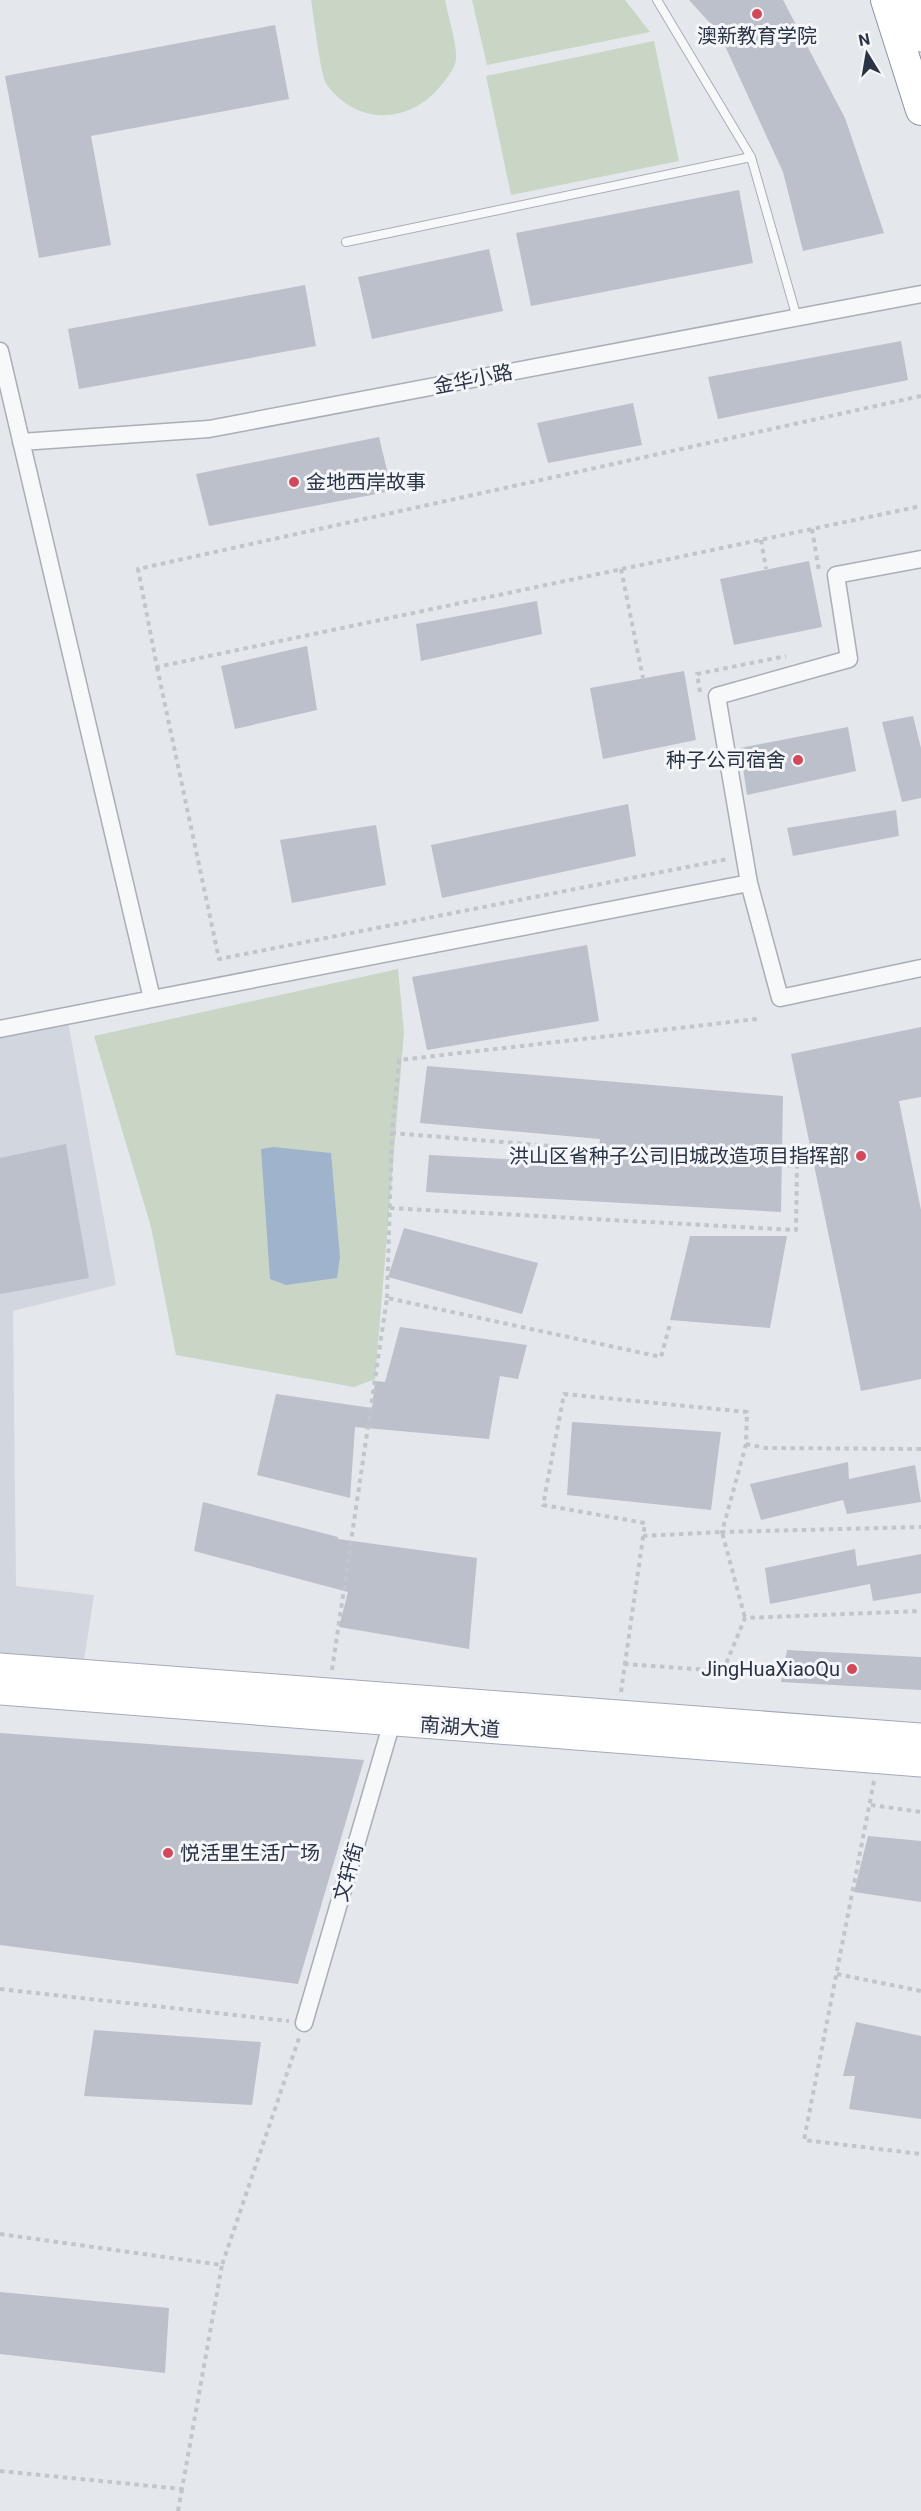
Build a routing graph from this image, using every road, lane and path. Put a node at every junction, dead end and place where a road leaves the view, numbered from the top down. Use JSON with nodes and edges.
{"nodes":[{"id":1,"x":657,"y":0,"type":"edge"},
{"id":2,"x":885,"y":0,"type":"edge"},
{"id":3,"x":897,"y":0,"type":"edge"},
{"id":4,"x":914,"y":0,"type":"edge"},
{"id":5,"x":921,"y":38,"type":"edge"},
{"id":6,"x":921,"y":103,"type":"edge"},
{"id":7,"x":921,"y":110,"type":"edge"},
{"id":8,"x":751,"y":157,"type":"junction"},
{"id":9,"x":346,"y":242,"type":"dead end"},
{"id":10,"x":921,"y":294,"type":"edge"},
{"id":11,"x":797,"y":318,"type":"junction"},
{"id":12,"x":0,"y":351,"type":"edge"},
{"id":13,"x":921,"y":396,"type":"edge"},
{"id":14,"x":21,"y":442,"type":"junction"},
{"id":15,"x":921,"y":506,"type":"edge"},
{"id":16,"x":812,"y":529,"type":"junction"},
{"id":17,"x":761,"y":540,"type":"junction"},
{"id":18,"x":921,"y":559,"type":"edge"},
{"id":19,"x":621,"y":569,"type":"junction"},
{"id":20,"x":766,"y":570,"type":"dead end"},
{"id":21,"x":821,"y":583,"type":"dead end"},
{"id":22,"x":787,"y":656,"type":"dead end"},
{"id":23,"x":157,"y":667,"type":"junction"},
{"id":24,"x":642,"y":678,"type":"dead end"},
{"id":25,"x":701,"y":697,"type":"dead end"},
{"id":26,"x":726,"y":849,"type":"dead end"},
{"id":27,"x":749,"y":883,"type":"junction"},
{"id":28,"x":921,"y":968,"type":"edge"},
{"id":29,"x":152,"y":999,"type":"junction"},
{"id":30,"x":757,"y":1018,"type":"dead end"},
{"id":31,"x":0,"y":1029,"type":"edge"},
{"id":32,"x":392,"y":1133,"type":"junction"},
{"id":33,"x":390,"y":1208,"type":"junction"},
{"id":34,"x":387,"y":1298,"type":"junction"},
{"id":35,"x":670,"y":1324,"type":"dead end"},
{"id":36,"x":746,"y":1444,"type":"junction"},
{"id":37,"x":921,"y":1449,"type":"edge"},
{"id":38,"x":921,"y":1527,"type":"edge"},
{"id":39,"x":722,"y":1532,"type":"junction"},
{"id":40,"x":643,"y":1536,"type":"junction"},
{"id":41,"x":921,"y":1611,"type":"edge"},
{"id":42,"x":745,"y":1617,"type":"junction"},
{"id":43,"x":0,"y":1667,"type":"edge"},
{"id":44,"x":0,"y":1691,"type":"edge"},
{"id":45,"x":329,"y":1692,"type":"junction"},
{"id":46,"x":392,"y":1722,"type":"junction"},
{"id":47,"x":921,"y":1737,"type":"edge"},
{"id":48,"x":877,"y":1760,"type":"junction"},
{"id":49,"x":921,"y":1763,"type":"edge"},
{"id":50,"x":871,"y":1805,"type":"junction"},
{"id":51,"x":921,"y":1812,"type":"edge"},
{"id":52,"x":837,"y":1974,"type":"junction"},
{"id":53,"x":0,"y":1989,"type":"edge"},
{"id":54,"x":921,"y":1991,"type":"edge"},
{"id":55,"x":304,"y":2023,"type":"junction"},
{"id":56,"x":921,"y":2154,"type":"edge"},
{"id":57,"x":0,"y":2234,"type":"edge"},
{"id":58,"x":222,"y":2265,"type":"junction"},
{"id":59,"x":0,"y":2471,"type":"edge"},
{"id":60,"x":182,"y":2489,"type":"junction"},
{"id":61,"x":178,"y":2511,"type":"edge"}],
"edges":[{"from":1,"to":8,"type":"lane"},
{"from":2,"to":7,"type":"highway"},
{"from":3,"to":6,"type":"highway"},
{"from":4,"to":5,"type":"main road"},
{"from":8,"to":9,"type":"lane"},
{"from":8,"to":11,"type":"lane"},
{"from":10,"to":11,"type":"street","name":"金华小路"},
{"from":11,"to":14,"type":"street","name":"金华小路"},
{"from":12,"to":14,"type":"street"},
{"from":13,"to":23,"type":"path"},
{"from":14,"to":29,"type":"street"},
{"from":15,"to":16,"type":"path"},
{"from":16,"to":17,"type":"path"},
{"from":16,"to":21,"type":"path"},
{"from":17,"to":19,"type":"path"},
{"from":17,"to":20,"type":"path"},
{"from":18,"to":27,"type":"street"},
{"from":19,"to":23,"type":"path"},
{"from":19,"to":24,"type":"path"},
{"from":22,"to":25,"type":"path"},
{"from":23,"to":26,"type":"path"},
{"from":27,"to":28,"type":"street"},
{"from":27,"to":29,"type":"street"},
{"from":29,"to":31,"type":"street"},
{"from":30,"to":32,"type":"path"},
{"from":32,"to":33,"type":"path"},
{"from":32,"to":33,"type":"path"},
{"from":33,"to":34,"type":"path"},
{"from":34,"to":35,"type":"path"},
{"from":34,"to":45,"type":"path"},
{"from":36,"to":37,"type":"path"},
{"from":36,"to":39,"type":"path"},
{"from":36,"to":40,"type":"path"},
{"from":38,"to":39,"type":"path"},
{"from":39,"to":40,"type":"path"},
{"from":39,"to":42,"type":"path"},
{"from":40,"to":42,"type":"path"},
{"from":41,"to":42,"type":"path"},
{"from":43,"to":45,"type":"main road","name":"南湖大道"},
{"from":44,"to":46,"type":"main road","name":"南湖大道"},
{"from":45,"to":47,"type":"main road","name":"南湖大道"},
{"from":46,"to":48,"type":"main road","name":"南湖大道"},
{"from":46,"to":55,"type":"street","name":"文轩街"},
{"from":48,"to":49,"type":"main road","name":"南湖大道"},
{"from":48,"to":50,"type":"path"},
{"from":50,"to":51,"type":"path"},
{"from":50,"to":52,"type":"path"},
{"from":52,"to":54,"type":"path"},
{"from":52,"to":56,"type":"path"},
{"from":53,"to":55,"type":"path"},
{"from":55,"to":58,"type":"path"},
{"from":57,"to":58,"type":"path"},
{"from":58,"to":60,"type":"path"},
{"from":59,"to":60,"type":"path"},
{"from":60,"to":61,"type":"path"}]}
